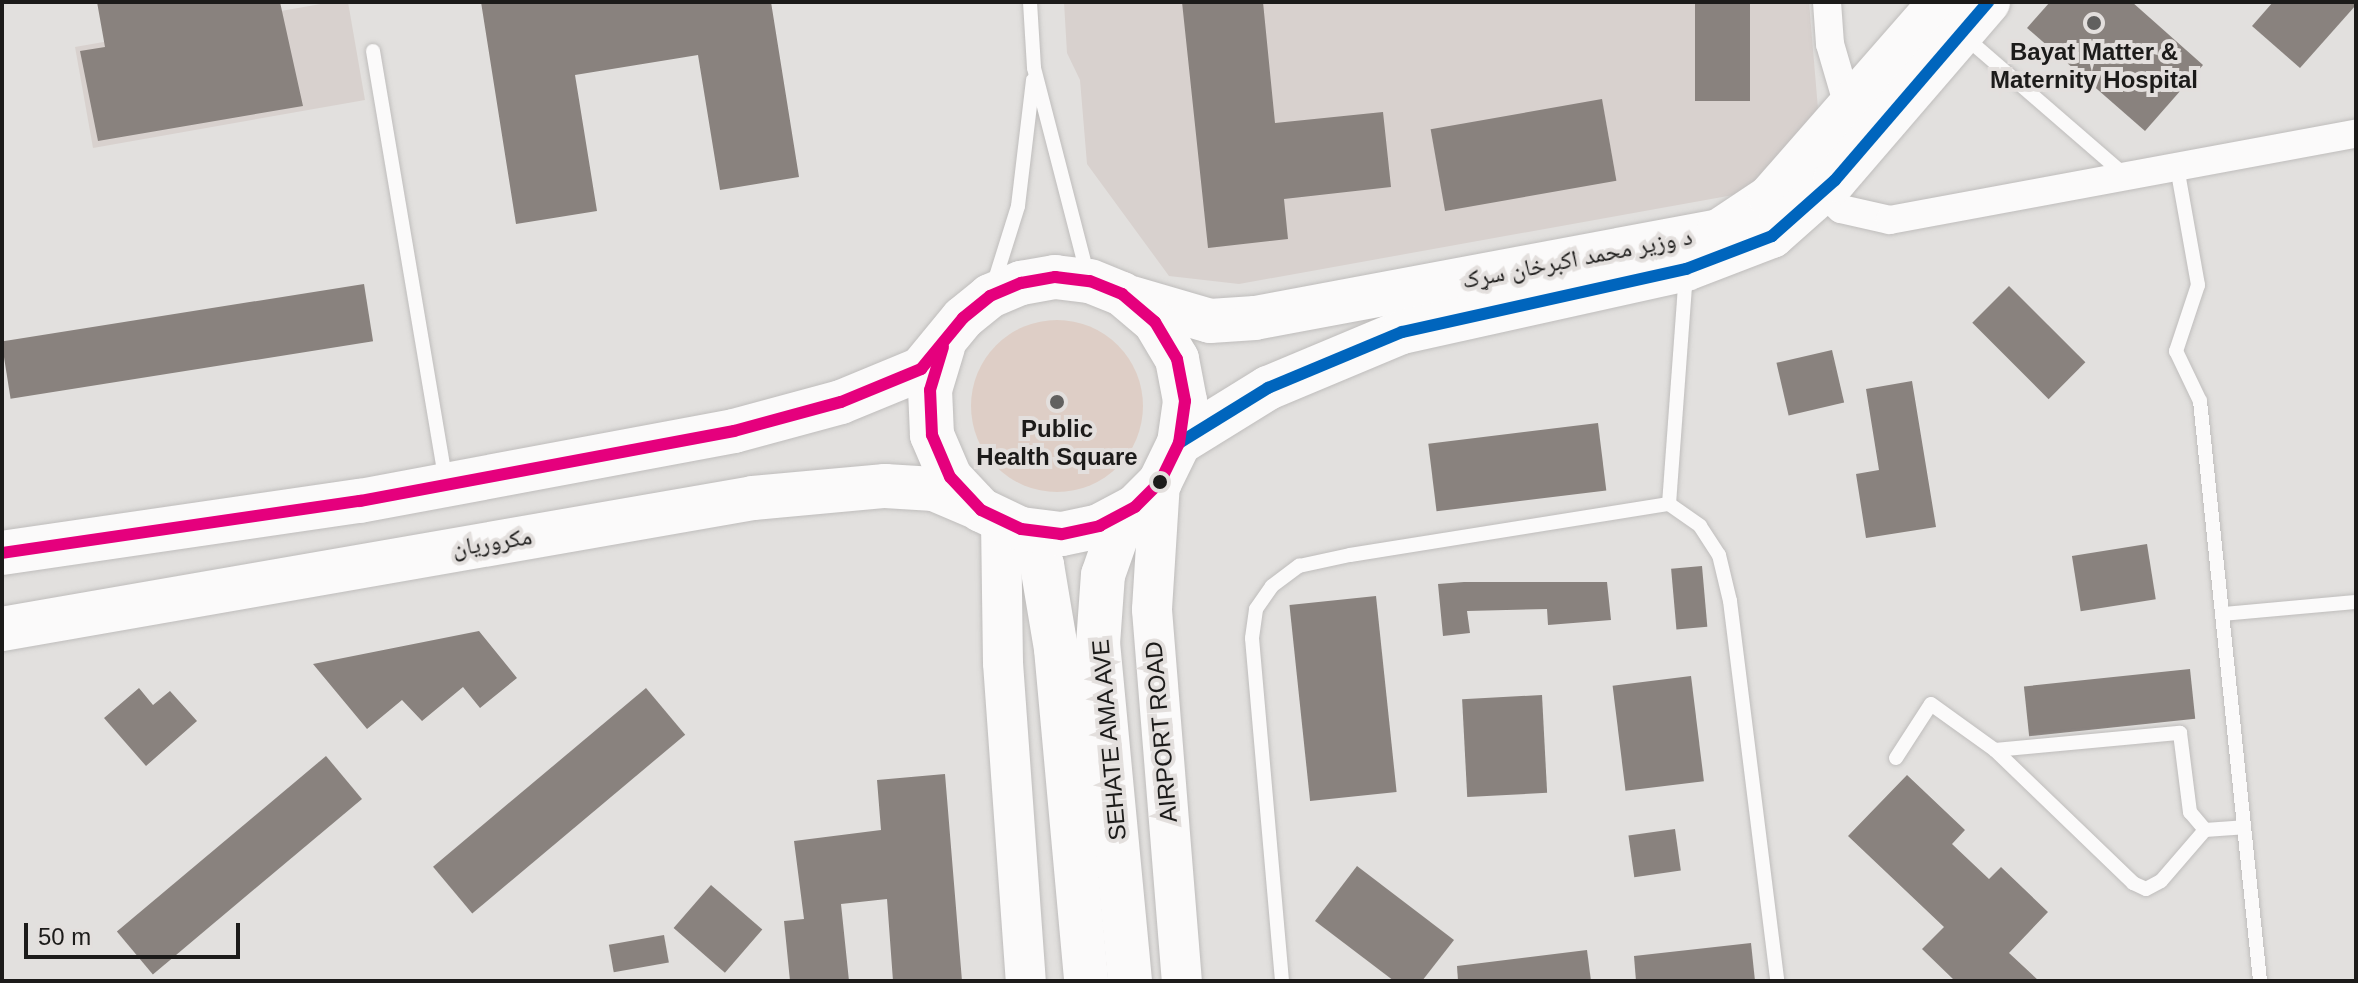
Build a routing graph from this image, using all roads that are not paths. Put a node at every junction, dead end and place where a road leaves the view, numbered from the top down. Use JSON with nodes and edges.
{"nodes":[{"id":1,"x":1030,"y":2,"type":"edge"},
{"id":2,"x":1827,"y":2,"type":"edge"},
{"id":3,"x":1963,"y":12,"type":"edge"},
{"id":4,"x":373,"y":51,"type":"dead end"},
{"id":5,"x":1034,"y":68,"type":"junction"},
{"id":6,"x":1849,"y":109,"type":"junction"},
{"id":7,"x":2356,"y":134,"type":"edge"},
{"id":8,"x":2177,"y":167,"type":"junction"},
{"id":9,"x":2126,"y":176,"type":"junction"},
{"id":10,"x":1809,"y":180,"type":"junction"},
{"id":11,"x":1686,"y":269,"type":"junction"},
{"id":12,"x":1106,"y":288,"type":"junction"},
{"id":13,"x":990,"y":296,"type":"junction"},
{"id":14,"x":943,"y":347,"type":"junction"},
{"id":15,"x":1179,"y":443,"type":"junction"},
{"id":16,"x":446,"y":485,"type":"junction"},
{"id":17,"x":1148,"y":494,"type":"junction"},
{"id":18,"x":1669,"y":504,"type":"junction"},
{"id":19,"x":1001,"y":520,"type":"junction"},
{"id":20,"x":2,"y":553,"type":"edge"},
{"id":21,"x":2356,"y":602,"type":"edge"},
{"id":22,"x":2223,"y":614,"type":"junction"},
{"id":23,"x":2,"y":629,"type":"edge"},
{"id":24,"x":1995,"y":750,"type":"junction"},
{"id":25,"x":1896,"y":758,"type":"dead end"},
{"id":26,"x":2244,"y":827,"type":"junction"},
{"id":27,"x":2205,"y":830,"type":"junction"},
{"id":28,"x":1026,"y":981,"type":"edge"},
{"id":29,"x":1086,"y":981,"type":"edge"},
{"id":30,"x":1130,"y":981,"type":"edge"},
{"id":31,"x":1182,"y":981,"type":"edge"},
{"id":32,"x":1282,"y":981,"type":"edge"},
{"id":33,"x":1777,"y":981,"type":"edge"},
{"id":34,"x":2260,"y":981,"type":"edge"}],
"edges":[{"from":1,"to":5,"type":"lane"},
{"from":2,"to":6,"type":"street"},
{"from":3,"to":6,"type":"main road","name":"د وزیر محمد اکبرخان سړک"},
{"from":3,"to":9,"type":"lane"},
{"from":3,"to":10,"type":"main road"},
{"from":4,"to":16,"type":"lane"},
{"from":5,"to":12,"type":"lane"},
{"from":5,"to":13,"type":"lane"},
{"from":6,"to":10,"type":"main road","name":"د وزیر محمد اکبرخان سړک"},
{"from":7,"to":8,"type":"street"},
{"from":8,"to":9,"type":"street"},
{"from":8,"to":22,"type":"lane"},
{"from":9,"to":10,"type":"street"},
{"from":10,"to":11,"type":"main road"},
{"from":10,"to":12,"type":"main road","name":"د وزیر محمد اکبرخان سړک"},
{"from":11,"to":15,"type":"main road"},
{"from":11,"to":18,"type":"lane"},
{"from":12,"to":13,"type":"main road"},
{"from":12,"to":15,"type":"main road"},
{"from":13,"to":14,"type":"main road"},
{"from":14,"to":16,"type":"main road"},
{"from":14,"to":19,"type":"main road"},
{"from":15,"to":17,"type":"main road"},
{"from":16,"to":20,"type":"main road"},
{"from":17,"to":19,"type":"main road"},
{"from":17,"to":30,"type":"main road","name":"SEHATE AMA AVE"},
{"from":17,"to":31,"type":"main road","name":"AIRPORT ROAD"},
{"from":18,"to":32,"type":"lane"},
{"from":18,"to":33,"type":"lane"},
{"from":19,"to":23,"type":"main road","name":"مکروریان"},
{"from":19,"to":28,"type":"main road"},
{"from":19,"to":29,"type":"main road"},
{"from":21,"to":22,"type":"lane"},
{"from":22,"to":26,"type":"lane"},
{"from":24,"to":25,"type":"lane"},
{"from":24,"to":27,"type":"lane"},
{"from":24,"to":27,"type":"lane"},
{"from":26,"to":27,"type":"lane"},
{"from":26,"to":34,"type":"lane"}]}
